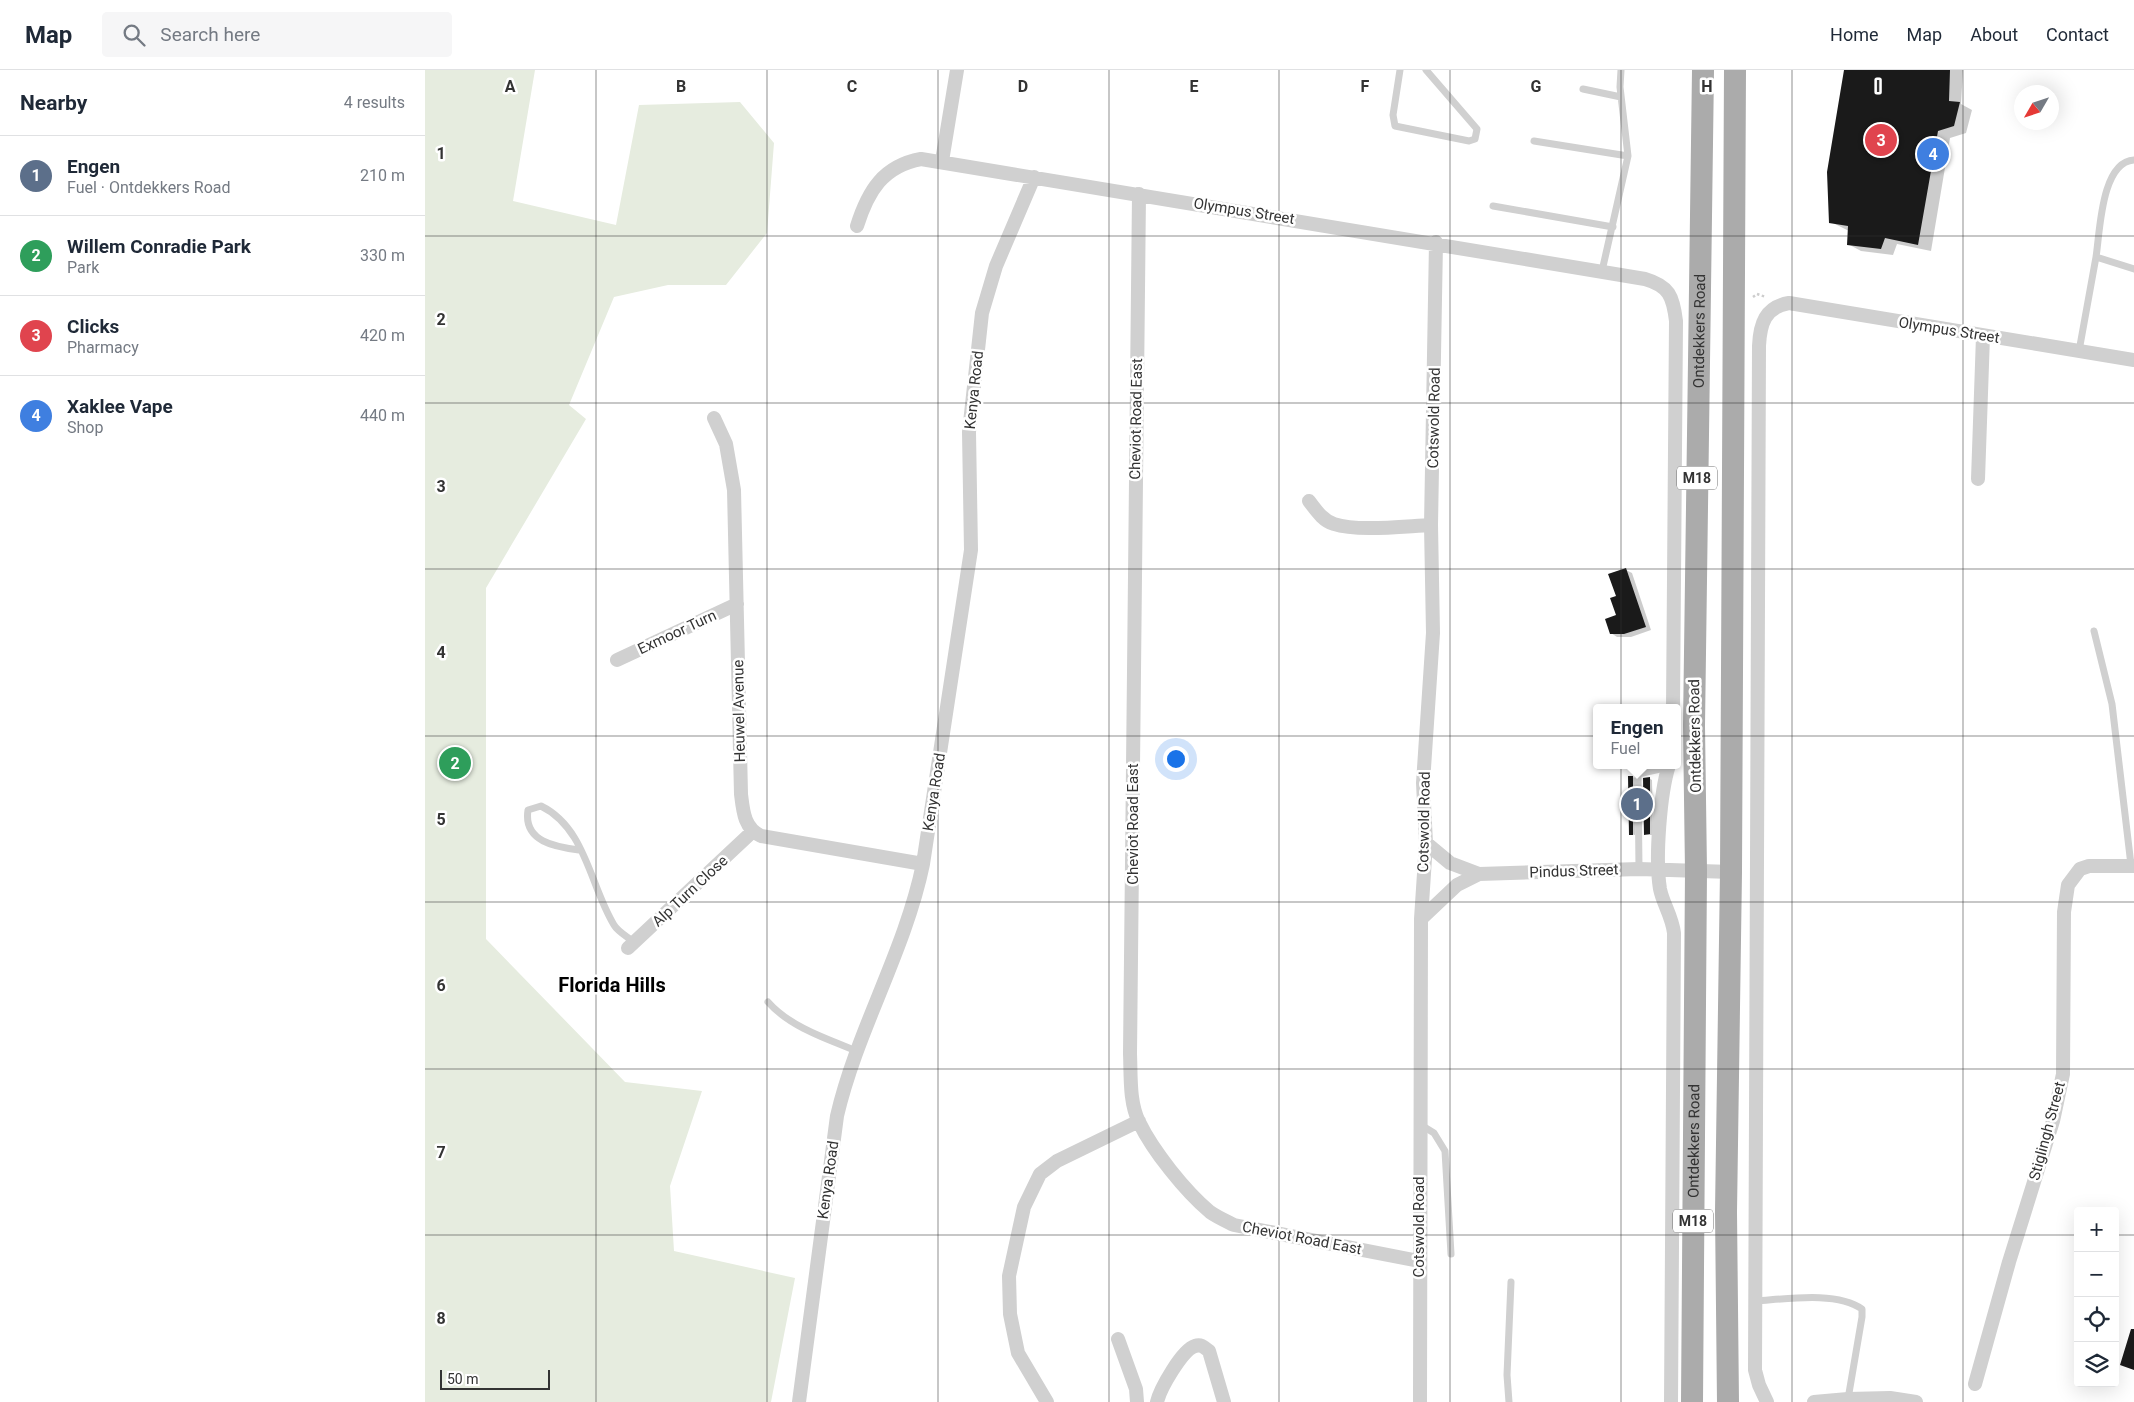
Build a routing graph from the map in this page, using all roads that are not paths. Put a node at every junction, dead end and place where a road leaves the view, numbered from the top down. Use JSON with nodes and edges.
{"nodes":[{"id":1,"x":957,"y":70,"type":"edge"},
{"id":2,"x":1400,"y":70,"type":"edge"},
{"id":3,"x":1426,"y":70,"type":"edge"},
{"id":4,"x":1621,"y":70,"type":"edge"},
{"id":5,"x":1703,"y":70,"type":"edge"},
{"id":6,"x":1735,"y":70,"type":"edge"},
{"id":7,"x":1583,"y":89,"type":"dead end"},
{"id":8,"x":1621,"y":96,"type":"junction"},
{"id":9,"x":1534,"y":141,"type":"dead end"},
{"id":10,"x":1628,"y":156,"type":"junction"},
{"id":11,"x":2134,"y":160,"type":"edge"},
{"id":12,"x":942,"y":161,"type":"junction"},
{"id":13,"x":1034,"y":177,"type":"junction"},
{"id":14,"x":1139,"y":194,"type":"junction"},
{"id":15,"x":1493,"y":206,"type":"dead end"},
{"id":16,"x":857,"y":226,"type":"dead end"},
{"id":17,"x":1613,"y":227,"type":"junction"},
{"id":18,"x":1437,"y":242,"type":"junction"},
{"id":19,"x":2095,"y":257,"type":"junction"},
{"id":20,"x":2134,"y":269,"type":"edge"},
{"id":21,"x":1602,"y":271,"type":"junction"},
{"id":22,"x":1663,"y":286,"type":"joint"},
{"id":23,"x":1983,"y":336,"type":"junction"},
{"id":24,"x":2079,"y":351,"type":"junction"},
{"id":25,"x":2134,"y":360,"type":"edge"},
{"id":26,"x":714,"y":418,"type":"dead end"},
{"id":27,"x":1978,"y":479,"type":"dead end"},
{"id":28,"x":1309,"y":501,"type":"dead end"},
{"id":29,"x":1431,"y":526,"type":"junction"},
{"id":30,"x":737,"y":604,"type":"junction"},
{"id":31,"x":2094,"y":631,"type":"dead end"},
{"id":32,"x":617,"y":660,"type":"dead end"},
{"id":33,"x":1673,"y":704,"type":"edge"},
{"id":34,"x":1657,"y":769,"type":"edge"},
{"id":35,"x":1669,"y":769,"type":"edge"},
{"id":36,"x":752,"y":832,"type":"junction"},
{"id":37,"x":1426,"y":843,"type":"junction"},
{"id":38,"x":579,"y":850,"type":"junction"},
{"id":39,"x":923,"y":864,"type":"junction"},
{"id":40,"x":2133,"y":866,"type":"edge"},
{"id":41,"x":1639,"y":869,"type":"junction"},
{"id":42,"x":1659,"y":869,"type":"junction"},
{"id":43,"x":1696,"y":870,"type":"junction"},
{"id":44,"x":1731,"y":872,"type":"junction"},
{"id":45,"x":1479,"y":874,"type":"junction"},
{"id":46,"x":1421,"y":919,"type":"junction"},
{"id":47,"x":631,"y":945,"type":"joint"},
{"id":48,"x":768,"y":1002,"type":"dead end"},
{"id":49,"x":857,"y":1051,"type":"junction"},
{"id":50,"x":1139,"y":1121,"type":"junction"},
{"id":51,"x":1420,"y":1124,"type":"junction"},
{"id":52,"x":1451,"y":1254,"type":"dead end"},
{"id":53,"x":1419,"y":1261,"type":"junction"},
{"id":54,"x":1511,"y":1282,"type":"dead end"},
{"id":55,"x":1757,"y":1301,"type":"junction"},
{"id":56,"x":1118,"y":1339,"type":"dead end"},
{"id":57,"x":1975,"y":1384,"type":"dead end"},
{"id":58,"x":1770,"y":1401,"type":"edge"},
{"id":59,"x":1846,"y":1401,"type":"edge"},
{"id":60,"x":799,"y":1402,"type":"edge"},
{"id":61,"x":1047,"y":1402,"type":"edge"},
{"id":62,"x":1137,"y":1402,"type":"edge"},
{"id":63,"x":1157,"y":1402,"type":"edge"},
{"id":64,"x":1223,"y":1402,"type":"edge"},
{"id":65,"x":1420,"y":1402,"type":"edge"},
{"id":66,"x":1509,"y":1402,"type":"edge"},
{"id":67,"x":1671,"y":1402,"type":"edge"},
{"id":68,"x":1692,"y":1402,"type":"edge"},
{"id":69,"x":1728,"y":1402,"type":"edge"},
{"id":70,"x":1814,"y":1402,"type":"edge"},
{"id":71,"x":1916,"y":1402,"type":"edge"}],
"edges":[{"from":1,"to":12,"type":"street"},
{"from":2,"to":3,"type":"lane"},
{"from":4,"to":8,"type":"lane"},
{"from":5,"to":43,"type":"main road","name":"Ontdekkers Road","number":"M18"},
{"from":6,"to":44,"type":"main road","number":"M18"},
{"from":7,"to":8,"type":"lane"},
{"from":8,"to":10,"type":"lane"},
{"from":9,"to":10,"type":"lane"},
{"from":10,"to":17,"type":"lane"},
{"from":11,"to":19,"type":"lane"},
{"from":12,"to":13,"type":"street","name":"Olympus Street"},
{"from":12,"to":16,"type":"street","name":"Olympus Street"},
{"from":13,"to":14,"type":"street","name":"Olympus Street"},
{"from":13,"to":39,"type":"street","name":"Kenya Road"},
{"from":14,"to":18,"type":"street","name":"Olympus Street"},
{"from":14,"to":50,"type":"street","name":"Cheviot Road East"},
{"from":15,"to":17,"type":"lane"},
{"from":17,"to":21,"type":"lane"},
{"from":18,"to":21,"type":"street","name":"Olympus Street"},
{"from":18,"to":29,"type":"street","name":"Cotswold Road"},
{"from":19,"to":20,"type":"lane"},
{"from":19,"to":24,"type":"lane"},
{"from":21,"to":22,"type":"street","name":"Olympus Street"},
{"from":22,"to":33,"type":"street","name":"Ontdekkers Road"},
{"from":23,"to":24,"type":"street","name":"Olympus Street"},
{"from":23,"to":27,"type":"street"},
{"from":23,"to":55,"type":"street","name":"Olympus Street"},
{"from":24,"to":25,"type":"street","name":"Olympus Street"},
{"from":26,"to":30,"type":"street","name":"Heuwel Avenue"},
{"from":28,"to":29,"type":"street"},
{"from":29,"to":37,"type":"street","name":"Cotswold Road"},
{"from":30,"to":32,"type":"street","name":"Exmoor Turn"},
{"from":30,"to":36,"type":"street","name":"Heuwel Avenue"},
{"from":31,"to":40,"type":"lane"},
{"from":34,"to":41,"type":"lane"},
{"from":35,"to":42,"type":"street","name":"Ontdekkers Road"},
{"from":36,"to":39,"type":"street"},
{"from":36,"to":47,"type":"street","name":"Alp Turn Close"},
{"from":37,"to":45,"type":"street","name":"Pindus Street"},
{"from":37,"to":46,"type":"street","name":"Cotswold Road"},
{"from":38,"to":38,"type":"lane"},
{"from":38,"to":47,"type":"lane"},
{"from":39,"to":49,"type":"street","name":"Kenya Road"},
{"from":40,"to":57,"type":"street","name":"Stiglingh Street"},
{"from":41,"to":42,"type":"street","name":"Pindus Street"},
{"from":41,"to":45,"type":"street","name":"Pindus Street"},
{"from":42,"to":43,"type":"street","name":"Pindus Street"},
{"from":42,"to":67,"type":"street","name":"Ontdekkers Road"},
{"from":43,"to":44,"type":"street","name":"Pindus Street"},
{"from":43,"to":68,"type":"main road","name":"Ontdekkers Road","number":"M18"},
{"from":44,"to":69,"type":"main road","number":"M18"},
{"from":45,"to":46,"type":"street"},
{"from":46,"to":51,"type":"street","name":"Cotswold Road"},
{"from":48,"to":49,"type":"lane"},
{"from":49,"to":60,"type":"street","name":"Kenya Road"},
{"from":50,"to":53,"type":"street","name":"Cheviot Road East"},
{"from":50,"to":61,"type":"street"},
{"from":51,"to":52,"type":"lane"},
{"from":51,"to":53,"type":"street","name":"Cotswold Road"},
{"from":53,"to":65,"type":"street","name":"Cotswold Road"},
{"from":54,"to":66,"type":"lane"},
{"from":55,"to":58,"type":"street"},
{"from":55,"to":59,"type":"lane"},
{"from":56,"to":62,"type":"street"},
{"from":59,"to":70,"type":"street"},
{"from":59,"to":71,"type":"street"},
{"from":63,"to":64,"type":"street"}]}
